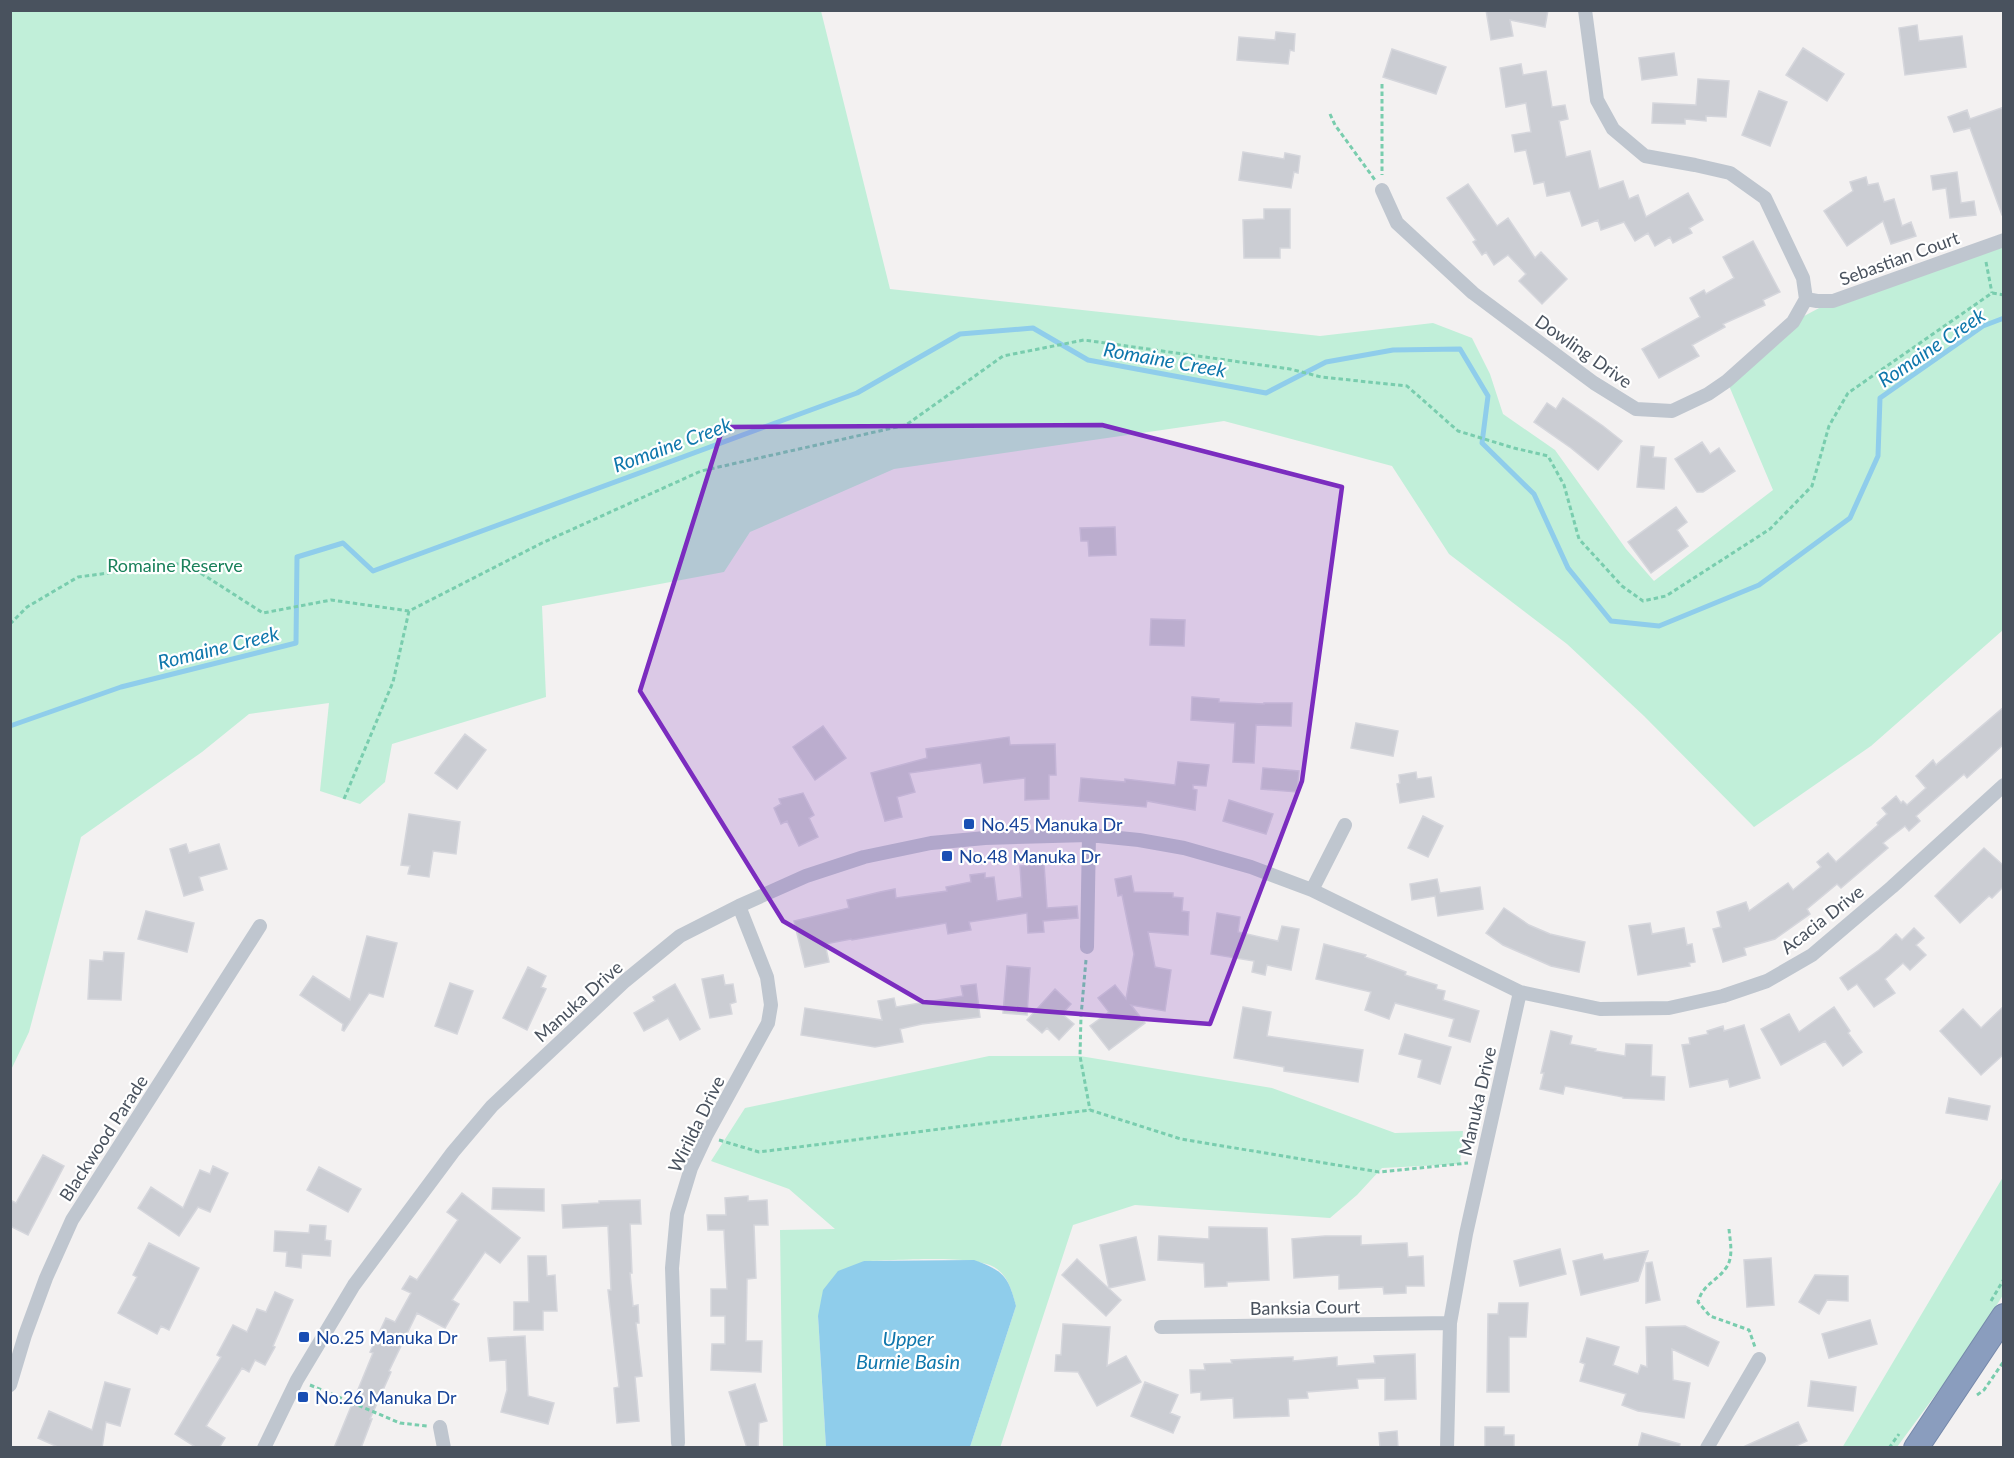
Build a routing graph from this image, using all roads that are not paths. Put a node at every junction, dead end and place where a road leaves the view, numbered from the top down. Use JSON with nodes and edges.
{"nodes":[{"id":1,"x":1585,"y":10,"type":"edge"},
{"id":2,"x":1382,"y":190,"type":"road end"},
{"id":3,"x":2004,"y":240,"type":"edge"},
{"id":4,"x":1806,"y":299,"type":"junction"},
{"id":5,"x":2004,"y":785,"type":"edge"},
{"id":6,"x":1345,"y":825,"type":"dead end"},
{"id":7,"x":1089,"y":835,"type":"junction"},
{"id":8,"x":1312,"y":890,"type":"junction"},
{"id":9,"x":739,"y":906,"type":"junction"},
{"id":10,"x":260,"y":926,"type":"dead end"},
{"id":11,"x":1087,"y":947,"type":"road end"},
{"id":12,"x":1520,"y":992,"type":"junction"},
{"id":13,"x":2004,"y":1316,"type":"edge"},
{"id":14,"x":1450,"y":1323,"type":"junction"},
{"id":15,"x":1161,"y":1327,"type":"dead end"},
{"id":16,"x":1759,"y":1359,"type":"road end"},
{"id":17,"x":10,"y":1385,"type":"edge"},
{"id":18,"x":441,"y":1427,"type":"road end"},
{"id":19,"x":678,"y":1443,"type":"dead end"},
{"id":20,"x":1920,"y":1444,"type":"edge"},
{"id":21,"x":264,"y":1448,"type":"edge"},
{"id":22,"x":444,"y":1448,"type":"edge"},
{"id":23,"x":1447,"y":1448,"type":"edge"},
{"id":24,"x":1707,"y":1448,"type":"edge"}],
"edges":[{"from":1,"to":4,"type":"street"},
{"from":2,"to":4,"type":"street","name":"Dowling Drive"},
{"from":3,"to":4,"type":"street","name":"Sebastian Court"},
{"from":5,"to":12,"type":"street","name":"Acacia Drive"},
{"from":6,"to":8,"type":"street"},
{"from":7,"to":8,"type":"street","name":"Manuka Drive"},
{"from":7,"to":9,"type":"street","name":"Manuka Drive"},
{"from":7,"to":11,"type":"street"},
{"from":8,"to":12,"type":"street","name":"Manuka Drive"},
{"from":9,"to":19,"type":"street","name":"Wirilda Drive"},
{"from":9,"to":21,"type":"street","name":"Manuka Drive"},
{"from":10,"to":17,"type":"street","name":"Blackwood Parade"},
{"from":12,"to":14,"type":"street","name":"Manuka Drive"},
{"from":13,"to":20,"type":"highway"},
{"from":14,"to":15,"type":"street","name":"Banksia Court"},
{"from":14,"to":23,"type":"street","name":"Manuka Drive"},
{"from":16,"to":24,"type":"street"},
{"from":18,"to":22,"type":"street"}]}
